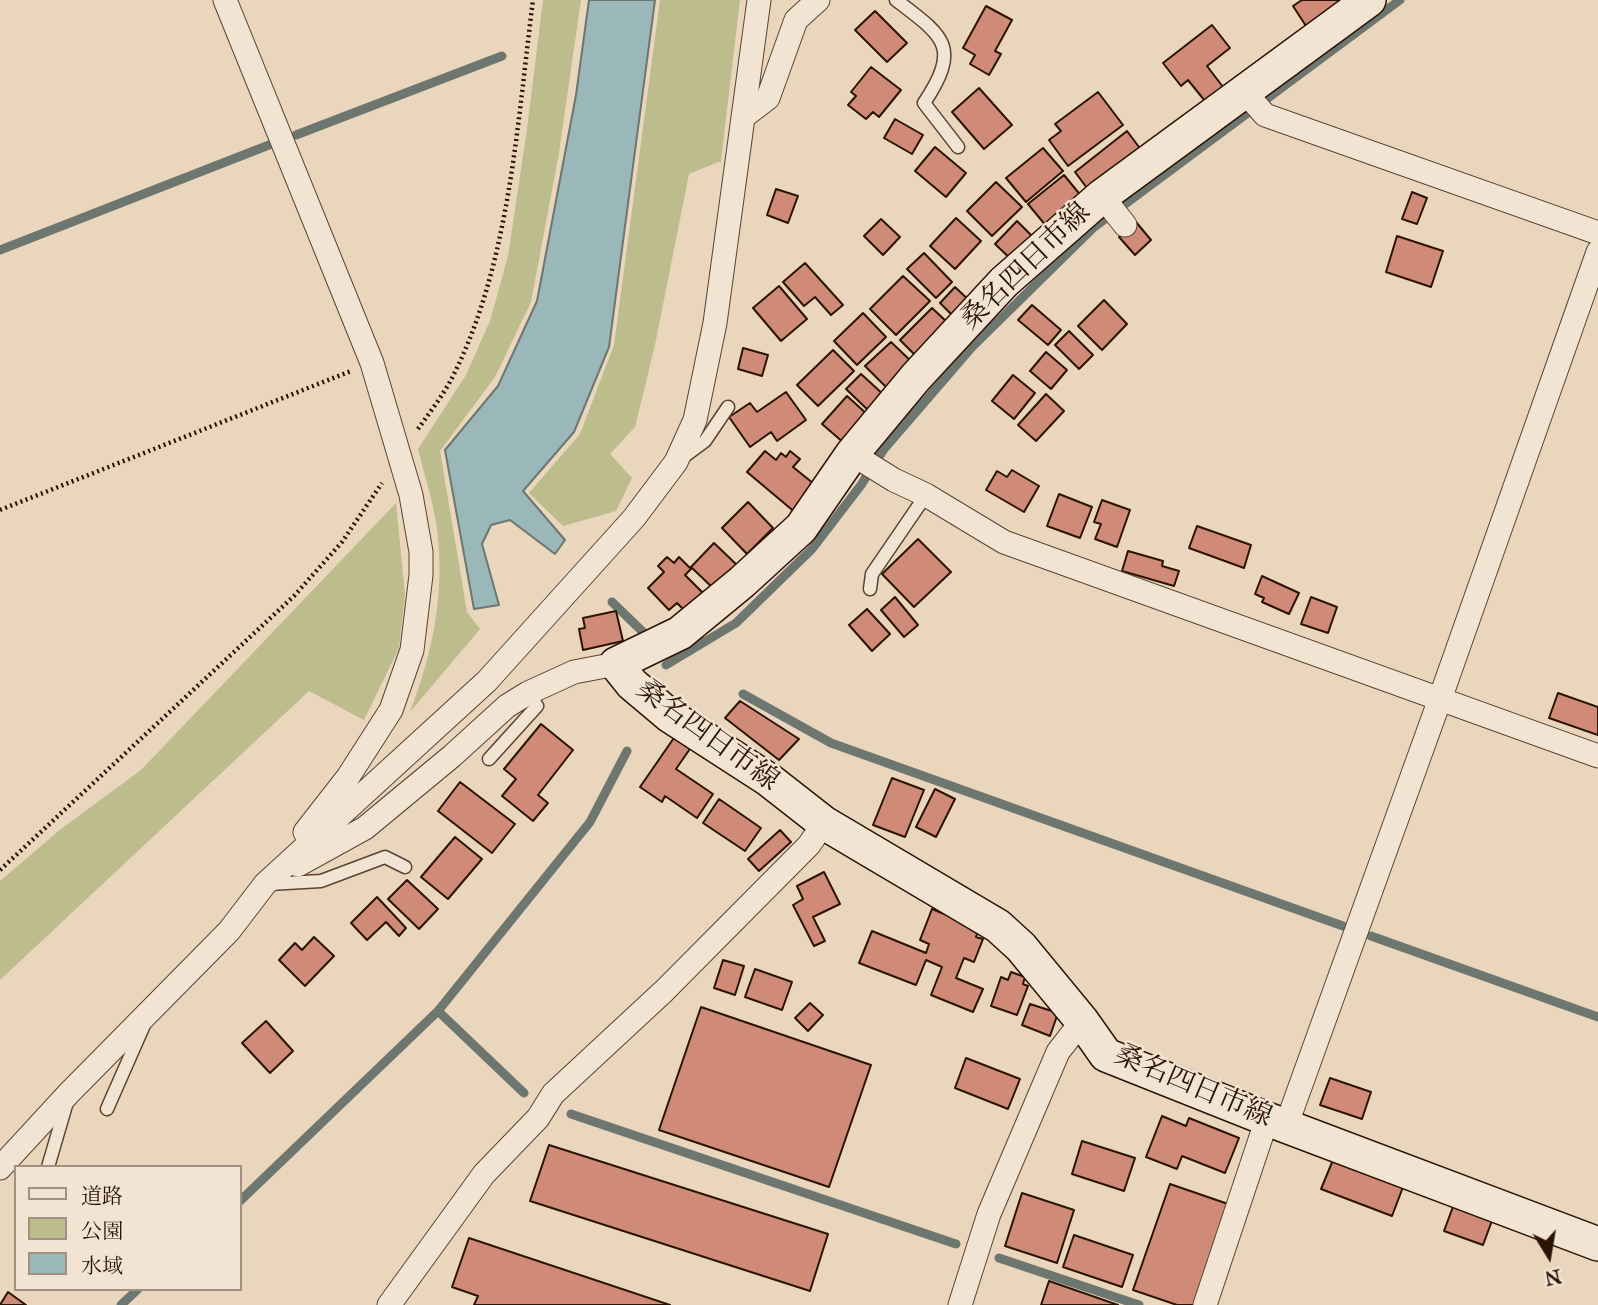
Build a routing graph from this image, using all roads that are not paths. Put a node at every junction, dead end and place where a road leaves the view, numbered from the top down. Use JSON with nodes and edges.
{"nodes":[{"id":1,"x":225,"y":0,"type":"edge"},
{"id":2,"x":759,"y":0,"type":"edge"},
{"id":3,"x":818,"y":0,"type":"edge"},
{"id":4,"x":896,"y":0,"type":"edge"},
{"id":5,"x":1369,"y":0,"type":"edge"},
{"id":6,"x":1255,"y":103,"type":"junction"},
{"id":7,"x":743,"y":117,"type":"junction"},
{"id":8,"x":958,"y":147,"type":"dead end"},
{"id":9,"x":1102,"y":195,"type":"junction"},
{"id":10,"x":1125,"y":225,"type":"dead end"},
{"id":11,"x":1598,"y":233,"type":"edge"},
{"id":12,"x":1598,"y":252,"type":"edge"},
{"id":13,"x":728,"y":407,"type":"dead end"},
{"id":14,"x":852,"y":454,"type":"junction"},
{"id":15,"x":676,"y":462,"type":"junction"},
{"id":16,"x":926,"y":495,"type":"junction"},
{"id":17,"x":870,"y":589,"type":"dead end"},
{"id":18,"x":624,"y":674,"type":"junction"},
{"id":19,"x":527,"y":693,"type":"junction"},
{"id":20,"x":1440,"y":699,"type":"junction"},
{"id":21,"x":1598,"y":756,"type":"edge"},
{"id":22,"x":489,"y":759,"type":"dead end"},
{"id":23,"x":824,"y":823,"type":"junction"},
{"id":24,"x":405,"y":867,"type":"dead end"},
{"id":25,"x":265,"y":884,"type":"junction"},
{"id":26,"x":152,"y":1009,"type":"junction"},
{"id":27,"x":1082,"y":1021,"type":"junction"},
{"id":28,"x":70,"y":1092,"type":"junction"},
{"id":29,"x":107,"y":1109,"type":"dead end"},
{"id":30,"x":1277,"y":1122,"type":"junction"},
{"id":31,"x":49,"y":1165,"type":"edge"},
{"id":32,"x":0,"y":1168,"type":"edge"},
{"id":33,"x":1598,"y":1244,"type":"edge"},
{"id":34,"x":389,"y":1305,"type":"edge"},
{"id":35,"x":960,"y":1305,"type":"edge"},
{"id":36,"x":1205,"y":1305,"type":"edge"}],
"edges":[{"from":1,"to":25,"type":"street"},
{"from":2,"to":7,"type":"street"},
{"from":3,"to":7,"type":"street"},
{"from":4,"to":8,"type":"lane"},
{"from":5,"to":6,"type":"main road","name":"桑名四日市線"},
{"from":6,"to":9,"type":"main road","name":"桑名四日市線"},
{"from":6,"to":11,"type":"street"},
{"from":7,"to":15,"type":"street"},
{"from":9,"to":10,"type":"street"},
{"from":9,"to":14,"type":"main road","name":"桑名四日市線"},
{"from":12,"to":20,"type":"street"},
{"from":13,"to":15,"type":"lane"},
{"from":14,"to":16,"type":"street"},
{"from":14,"to":18,"type":"main road","name":"桑名四日市線"},
{"from":15,"to":25,"type":"street"},
{"from":16,"to":17,"type":"lane"},
{"from":16,"to":20,"type":"street"},
{"from":18,"to":19,"type":"street"},
{"from":18,"to":23,"type":"main road","name":"桑名四日市線"},
{"from":19,"to":22,"type":"lane"},
{"from":19,"to":25,"type":"street"},
{"from":20,"to":21,"type":"street"},
{"from":20,"to":30,"type":"street"},
{"from":23,"to":27,"type":"main road","name":"桑名四日市線"},
{"from":23,"to":34,"type":"street"},
{"from":24,"to":25,"type":"lane"},
{"from":25,"to":26,"type":"street"},
{"from":26,"to":28,"type":"street"},
{"from":26,"to":29,"type":"lane"},
{"from":27,"to":30,"type":"main road","name":"桑名四日市線"},
{"from":27,"to":35,"type":"street"},
{"from":28,"to":31,"type":"lane"},
{"from":28,"to":32,"type":"street"},
{"from":30,"to":33,"type":"main road","name":"桑名四日市線"},
{"from":30,"to":36,"type":"street"}]}
